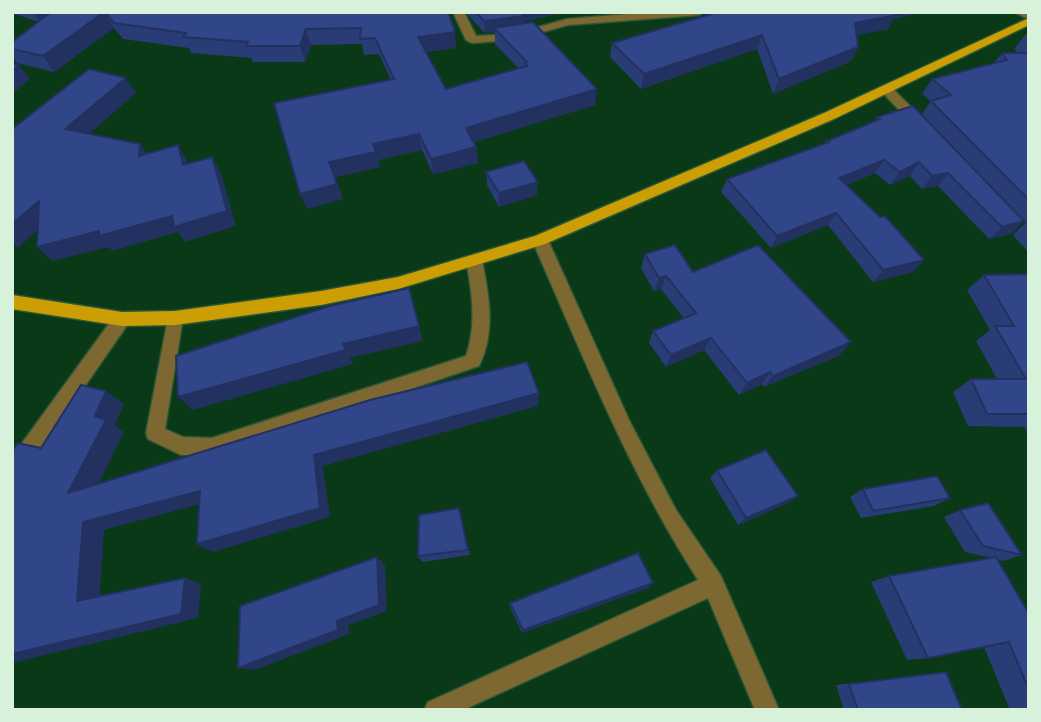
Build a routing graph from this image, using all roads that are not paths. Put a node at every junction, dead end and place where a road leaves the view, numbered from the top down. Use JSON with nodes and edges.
{"nodes":[{"id":1,"x":458,"y":12,"type":"edge"},
{"id":2,"x":699,"y":12,"type":"edge"},
{"id":3,"x":1020,"y":12,"type":"edge"},
{"id":4,"x":1029,"y":19,"type":"edge"},
{"id":5,"x":887,"y":90,"type":"junction"},
{"id":6,"x":933,"y":138,"type":"edge"},
{"id":7,"x":540,"y":240,"type":"junction"},
{"id":8,"x":474,"y":260,"type":"junction"},
{"id":9,"x":12,"y":302,"type":"edge"},
{"id":10,"x":174,"y":318,"type":"junction"},
{"id":11,"x":122,"y":319,"type":"junction"},
{"id":12,"x":12,"y":474,"type":"edge"},
{"id":13,"x":713,"y":584,"type":"junction"},
{"id":14,"x":436,"y":710,"type":"edge"},
{"id":15,"x":767,"y":710,"type":"edge"}],
"edges":[{"from":1,"to":2,"type":"street"},
{"from":3,"to":4,"type":"street"},
{"from":4,"to":5,"type":"main road"},
{"from":5,"to":6,"type":"street"},
{"from":5,"to":7,"type":"main road"},
{"from":7,"to":8,"type":"main road"},
{"from":7,"to":13,"type":"street"},
{"from":8,"to":10,"type":"main road"},
{"from":8,"to":10,"type":"street"},
{"from":9,"to":11,"type":"main road"},
{"from":10,"to":11,"type":"main road"},
{"from":11,"to":12,"type":"street"},
{"from":13,"to":14,"type":"street"},
{"from":13,"to":15,"type":"street"}]}
